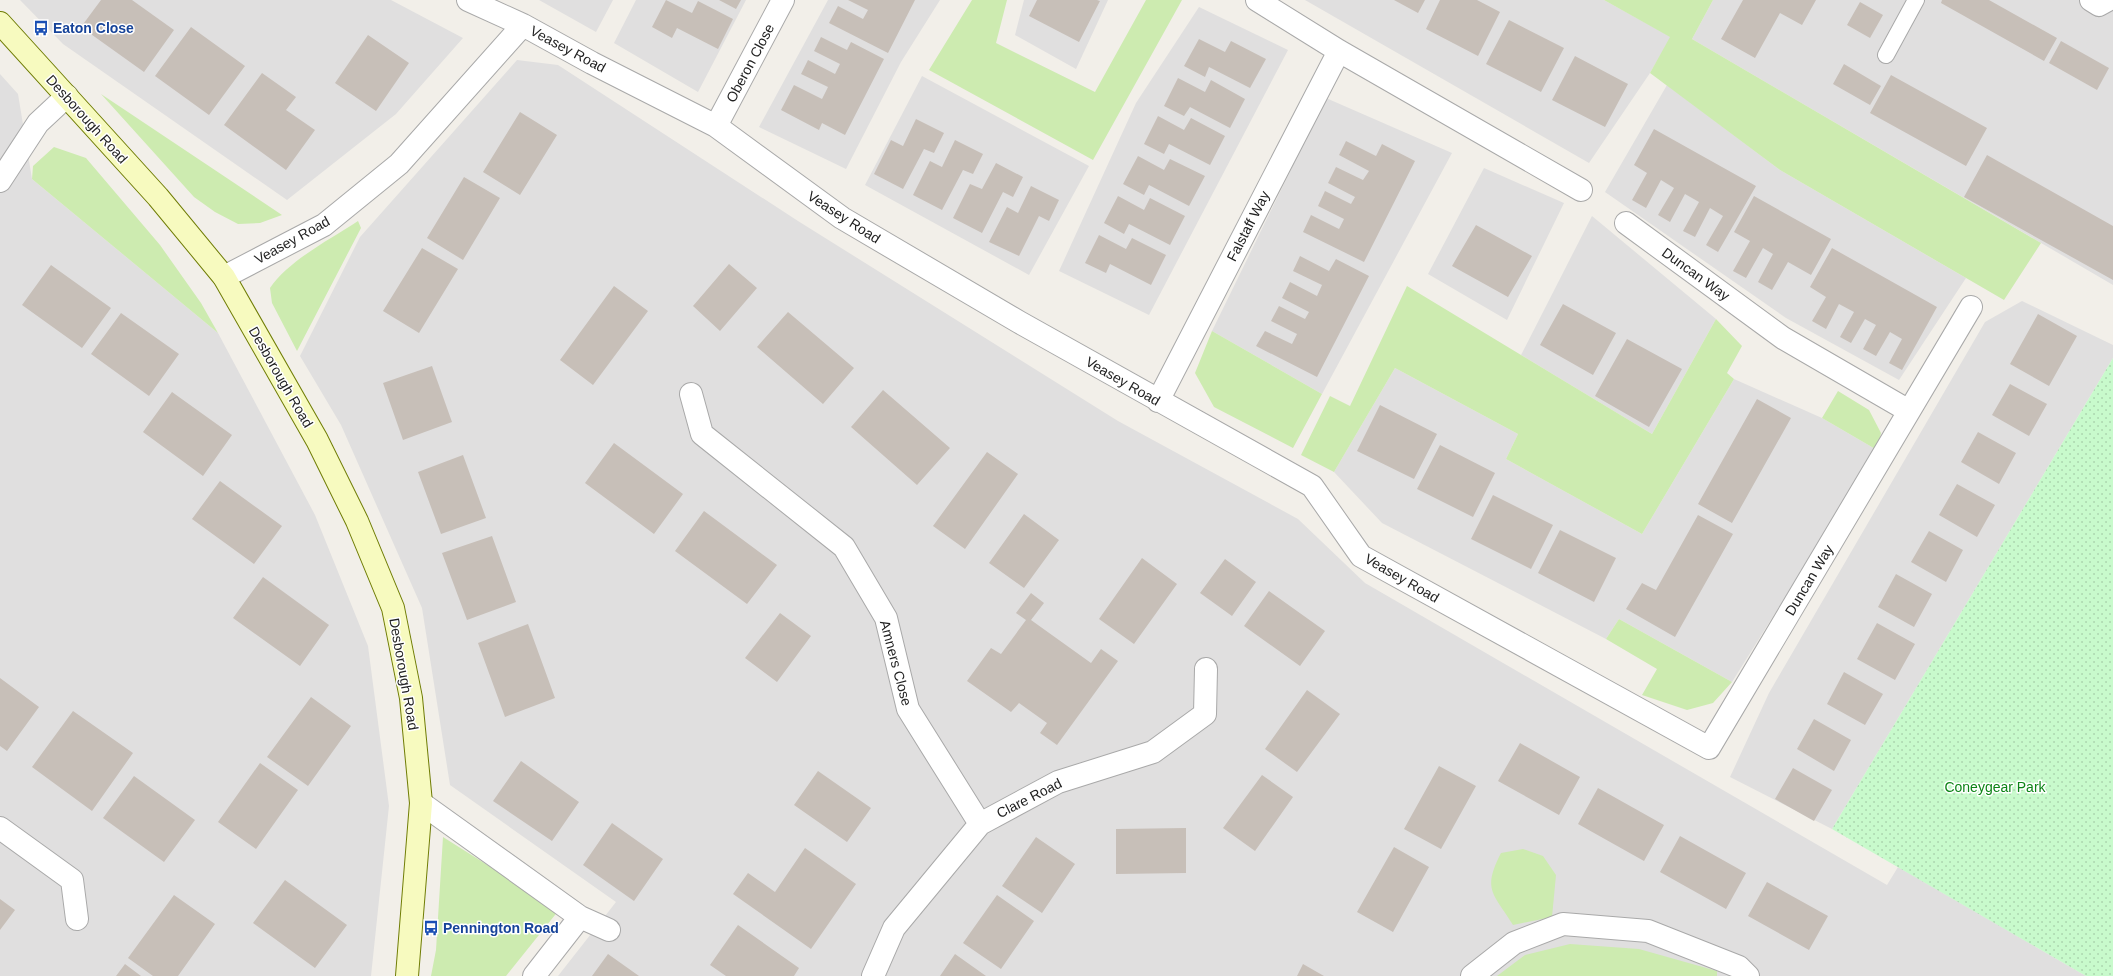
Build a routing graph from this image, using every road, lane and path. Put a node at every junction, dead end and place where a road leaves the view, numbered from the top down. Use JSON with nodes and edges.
{"nodes":[{"id":1,"x":468,"y":0,"type":"edge"},
{"id":2,"x":783,"y":0,"type":"edge"},
{"id":3,"x":1257,"y":0,"type":"edge"},
{"id":4,"x":1916,"y":0,"type":"edge"},
{"id":5,"x":2091,"y":0,"type":"edge"},
{"id":6,"x":2108,"y":0,"type":"edge"},
{"id":7,"x":0,"y":23,"type":"edge"},
{"id":8,"x":523,"y":25,"type":"junction"},
{"id":9,"x":1339,"y":51,"type":"junction"},
{"id":10,"x":1886,"y":55,"type":"dead end"},
{"id":11,"x":68,"y":96,"type":"junction"},
{"id":12,"x":716,"y":126,"type":"junction"},
{"id":13,"x":0,"y":181,"type":"edge"},
{"id":14,"x":1581,"y":190,"type":"dead end"},
{"id":15,"x":1626,"y":223,"type":"dead end"},
{"id":16,"x":224,"y":277,"type":"junction"},
{"id":17,"x":1970,"y":307,"type":"dead end"},
{"id":18,"x":691,"y":394,"type":"dead end"},
{"id":19,"x":1158,"y":401,"type":"junction"},
{"id":20,"x":1909,"y":411,"type":"junction"},
{"id":21,"x":1206,"y":669,"type":"dead end"},
{"id":22,"x":1709,"y":748,"type":"joint"},
{"id":23,"x":421,"y":803,"type":"junction"},
{"id":24,"x":980,"y":824,"type":"junction"},
{"id":25,"x":0,"y":828,"type":"edge"},
{"id":26,"x":580,"y":917,"type":"junction"},
{"id":27,"x":77,"y":919,"type":"dead end"},
{"id":28,"x":609,"y":930,"type":"dead end"},
{"id":29,"x":407,"y":976,"type":"edge"},
{"id":30,"x":534,"y":976,"type":"edge"},
{"id":31,"x":873,"y":976,"type":"edge"},
{"id":32,"x":1472,"y":976,"type":"edge"},
{"id":33,"x":1748,"y":976,"type":"edge"}],
"edges":[{"from":1,"to":8,"type":"street","name":"Veasey Road"},
{"from":2,"to":12,"type":"street","name":"Oberon Close"},
{"from":3,"to":9,"type":"street"},
{"from":4,"to":10,"type":"lane"},
{"from":5,"to":6,"type":"street"},
{"from":7,"to":11,"type":"street","name":"Desborough Road"},
{"from":8,"to":12,"type":"street","name":"Veasey Road"},
{"from":8,"to":16,"type":"street","name":"Veasey Road"},
{"from":9,"to":14,"type":"street"},
{"from":9,"to":19,"type":"street","name":"Falstaff Way"},
{"from":11,"to":13,"type":"street"},
{"from":11,"to":16,"type":"street","name":"Desborough Road"},
{"from":12,"to":19,"type":"street","name":"Veasey Road"},
{"from":15,"to":20,"type":"street","name":"Duncan Way"},
{"from":16,"to":23,"type":"street","name":"Desborough Road"},
{"from":17,"to":20,"type":"street","name":"Duncan Way"},
{"from":18,"to":24,"type":"street","name":"Amners Close"},
{"from":19,"to":22,"type":"street","name":"Veasey Road"},
{"from":20,"to":22,"type":"street","name":"Duncan Way"},
{"from":21,"to":24,"type":"street","name":"Clare Road"},
{"from":23,"to":26,"type":"street"},
{"from":23,"to":29,"type":"street","name":"Desborough Road"},
{"from":24,"to":31,"type":"street","name":"Clare Road"},
{"from":25,"to":27,"type":"street"},
{"from":26,"to":28,"type":"street"},
{"from":26,"to":30,"type":"street"},
{"from":32,"to":33,"type":"street"}]}
